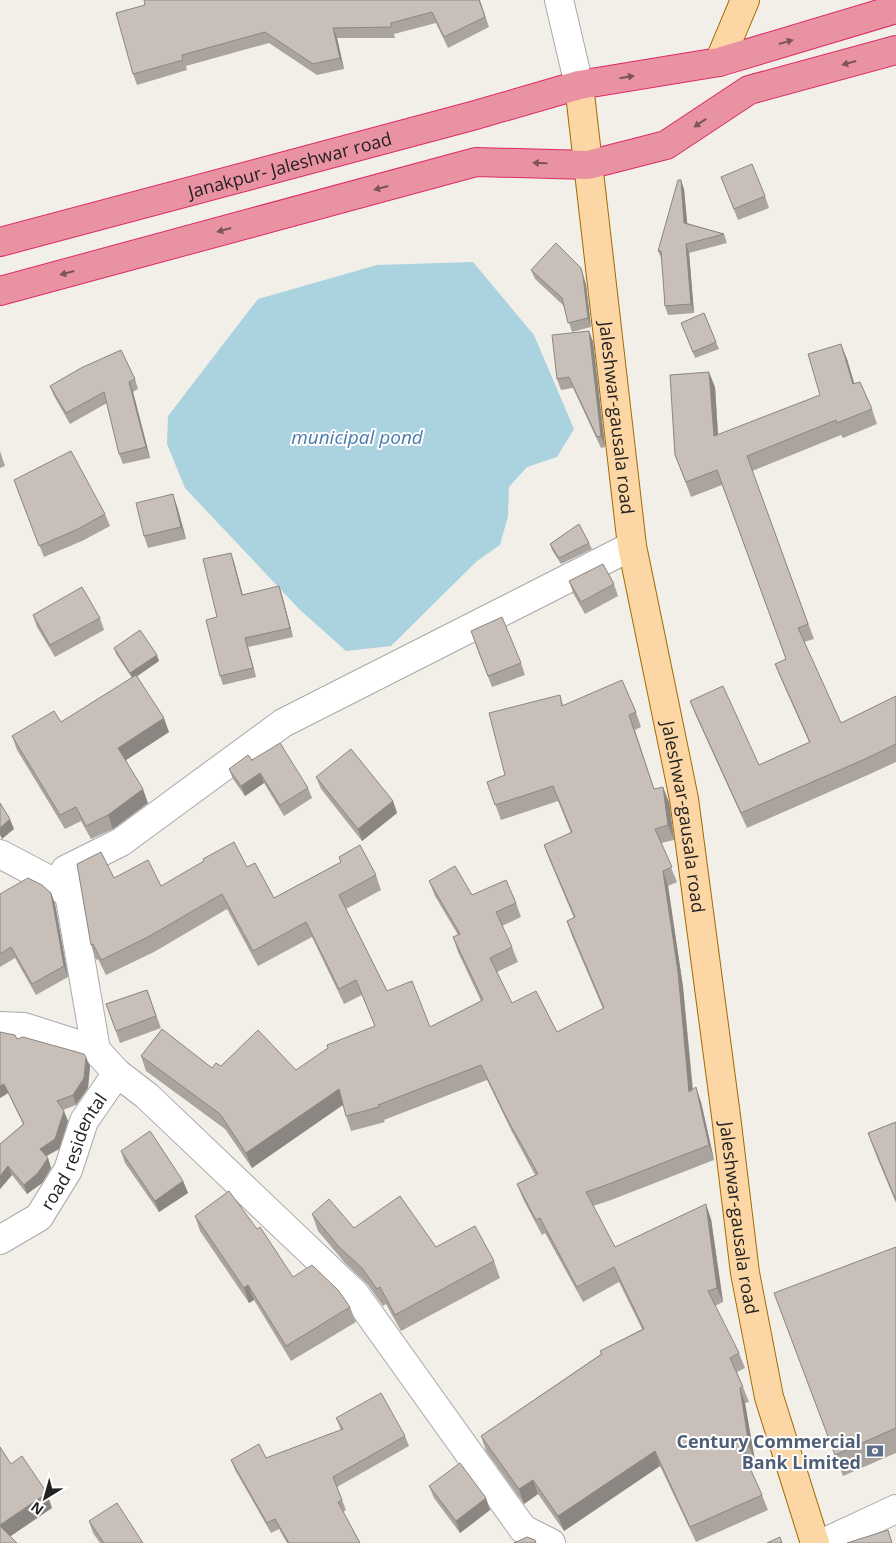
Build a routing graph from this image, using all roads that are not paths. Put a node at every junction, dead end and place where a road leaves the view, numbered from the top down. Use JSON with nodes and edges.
{"nodes":[{"id":1,"x":559,"y":0,"type":"edge"},
{"id":2,"x":745,"y":0,"type":"edge"},
{"id":3,"x":896,"y":9,"type":"edge"},
{"id":4,"x":896,"y":50,"type":"edge"},
{"id":5,"x":719,"y":62,"type":"junction"},
{"id":6,"x":579,"y":85,"type":"junction"},
{"id":7,"x":588,"y":164,"type":"junction"},
{"id":8,"x":0,"y":242,"type":"edge"},
{"id":9,"x":0,"y":291,"type":"edge"},
{"id":10,"x":632,"y":546,"type":"junction"},
{"id":11,"x":0,"y":854,"type":"edge"},
{"id":12,"x":70,"y":896,"type":"junction"},
{"id":13,"x":0,"y":1026,"type":"edge"},
{"id":14,"x":96,"y":1050,"type":"junction"},
{"id":15,"x":116,"y":1073,"type":"junction"},
{"id":16,"x":0,"y":1240,"type":"edge"},
{"id":17,"x":896,"y":1510,"type":"edge"},
{"id":18,"x":550,"y":1543,"type":"edge"},
{"id":19,"x":815,"y":1543,"type":"edge"},
{"id":20,"x":823,"y":1543,"type":"edge"}],
"edges":[{"from":1,"to":6,"type":"street"},
{"from":2,"to":5,"type":"main road"},
{"from":5,"to":3,"type":"highway","name":"Janakpur- Jaleshwar road","one_way":true},
{"from":4,"to":7,"type":"highway","one_way":true},
{"from":6,"to":5,"type":"highway","name":"Janakpur- Jaleshwar road","one_way":true},
{"from":6,"to":7,"type":"main road","name":"Jaleshwar-gausala road"},
{"from":6,"to":8,"type":"highway","name":"Janakpur- Jaleshwar road"},
{"from":7,"to":9,"type":"highway","one_way":true},
{"from":7,"to":10,"type":"main road","name":"Jaleshwar-gausala road"},
{"from":10,"to":12,"type":"street"},
{"from":10,"to":19,"type":"main road","name":"Jaleshwar-gausala road"},
{"from":11,"to":12,"type":"street"},
{"from":12,"to":14,"type":"street"},
{"from":13,"to":14,"type":"street"},
{"from":14,"to":15,"type":"street"},
{"from":15,"to":16,"type":"street","name":"road residental"},
{"from":15,"to":18,"type":"street"},
{"from":17,"to":20,"type":"street"}]}
